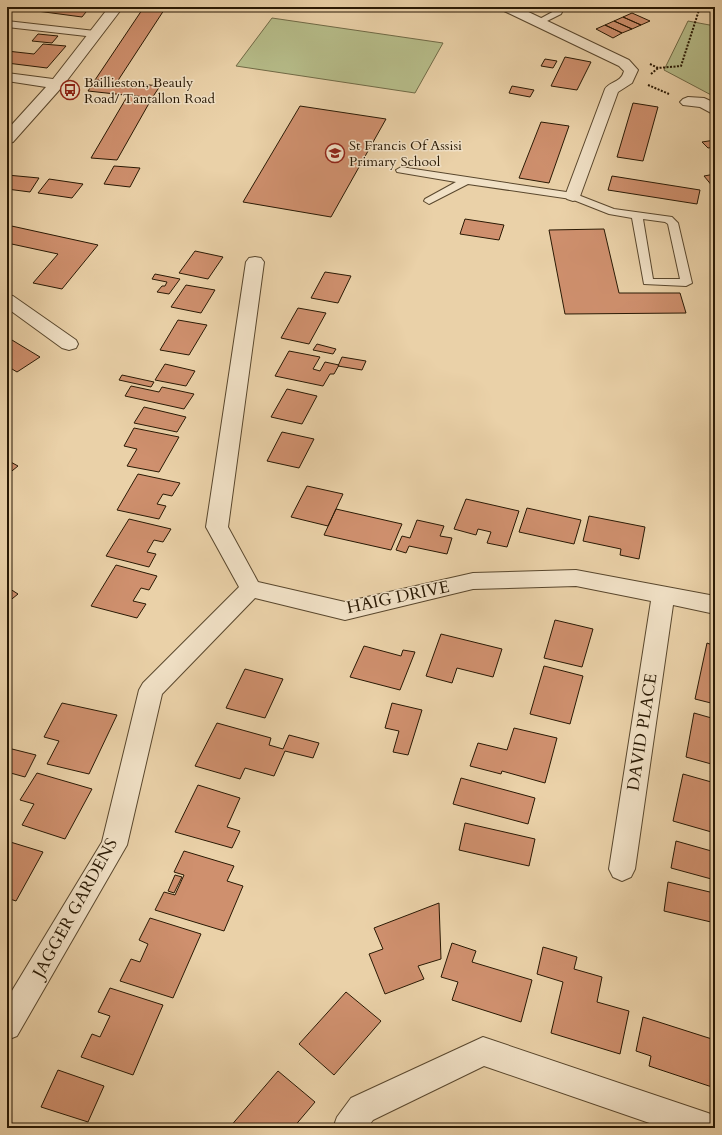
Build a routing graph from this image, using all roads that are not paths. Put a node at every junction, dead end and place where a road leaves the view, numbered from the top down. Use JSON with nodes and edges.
{"nodes":[{"id":1,"x":116,"y":7,"type":"edge"},
{"id":2,"x":507,"y":7,"type":"edge"},
{"id":3,"x":558,"y":12,"type":"dead end"},
{"id":4,"x":538,"y":22,"type":"junction"},
{"id":5,"x":7,"y":24,"type":"edge"},
{"id":6,"x":95,"y":34,"type":"junction"},
{"id":7,"x":7,"y":77,"type":"edge"},
{"id":8,"x":57,"y":84,"type":"junction"},
{"id":9,"x":688,"y":102,"type":"road end"},
{"id":10,"x":715,"y":110,"type":"edge"},
{"id":11,"x":7,"y":139,"type":"edge"},
{"id":12,"x":401,"y":170,"type":"dead end"},
{"id":13,"x":466,"y":181,"type":"junction"},
{"id":14,"x":573,"y":196,"type":"junction"},
{"id":15,"x":428,"y":201,"type":"dead end"},
{"id":16,"x":637,"y":215,"type":"junction"},
{"id":17,"x":255,"y":262,"type":"dead end"},
{"id":18,"x":7,"y":300,"type":"edge"},
{"id":19,"x":68,"y":344,"type":"dead end"},
{"id":20,"x":251,"y":589,"type":"junction"},
{"id":21,"x":663,"y":595,"type":"junction"},
{"id":22,"x":715,"y":605,"type":"edge"},
{"id":23,"x":622,"y":869,"type":"dead end"},
{"id":24,"x":7,"y":1026,"type":"edge"},
{"id":25,"x":348,"y":1128,"type":"edge"},
{"id":26,"x":708,"y":1128,"type":"edge"}],
"edges":[{"from":1,"to":6,"type":"street"},
{"from":2,"to":4,"type":"street"},
{"from":3,"to":4,"type":"lane"},
{"from":4,"to":14,"type":"street"},
{"from":5,"to":6,"type":"lane"},
{"from":6,"to":8,"type":"street"},
{"from":7,"to":8,"type":"street"},
{"from":8,"to":11,"type":"street"},
{"from":9,"to":10,"type":"street"},
{"from":12,"to":13,"type":"lane"},
{"from":13,"to":14,"type":"lane"},
{"from":13,"to":15,"type":"lane"},
{"from":14,"to":16,"type":"lane"},
{"from":16,"to":16,"type":"lane"},
{"from":17,"to":20,"type":"street"},
{"from":18,"to":19,"type":"street"},
{"from":20,"to":21,"type":"street","name":"HAIG DRIVE"},
{"from":20,"to":24,"type":"street","name":"JAGGER GARDENS"},
{"from":21,"to":22,"type":"street","name":"HAIG DRIVE"},
{"from":21,"to":23,"type":"street","name":"DAVID PLACE"},
{"from":25,"to":26,"type":"street"}]}
